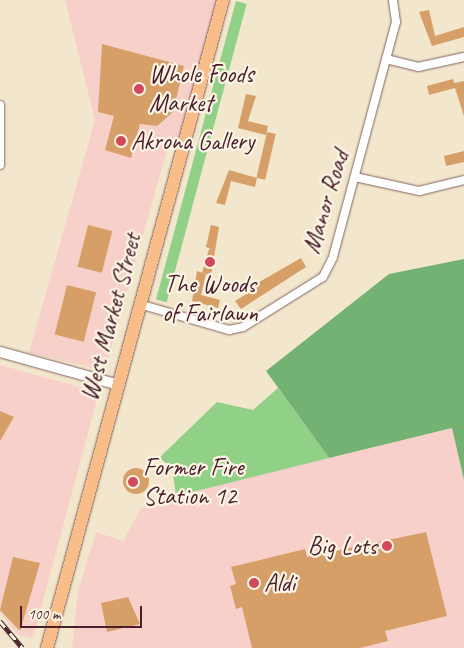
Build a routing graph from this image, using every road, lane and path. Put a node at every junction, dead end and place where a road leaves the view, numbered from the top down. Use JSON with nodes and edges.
{"nodes":[{"id":1,"x":223,"y":0,"type":"edge"},
{"id":2,"x":393,"y":0,"type":"edge"},
{"id":3,"x":464,"y":57,"type":"edge"},
{"id":4,"x":386,"y":59,"type":"junction"},
{"id":5,"x":0,"y":106,"type":"edge"},
{"id":6,"x":0,"y":164,"type":"edge"},
{"id":7,"x":356,"y":177,"type":"junction"},
{"id":8,"x":464,"y":180,"type":"edge"},
{"id":9,"x":139,"y":304,"type":"junction"},
{"id":10,"x":0,"y":352,"type":"edge"},
{"id":11,"x":115,"y":384,"type":"junction"},
{"id":12,"x":47,"y":648,"type":"edge"}],
"edges":[{"from":1,"to":9,"type":"main road","name":"West Market Street"},
{"from":2,"to":4,"type":"street","name":"Manor Road"},
{"from":3,"to":4,"type":"street"},
{"from":4,"to":7,"type":"street","name":"Manor Road"},
{"from":5,"to":6,"type":"street"},
{"from":7,"to":8,"type":"street"},
{"from":7,"to":9,"type":"street","name":"Manor Road"},
{"from":9,"to":11,"type":"main road","name":"West Market Street"},
{"from":10,"to":11,"type":"street"},
{"from":11,"to":12,"type":"main road","name":"West Market Street"}]}
